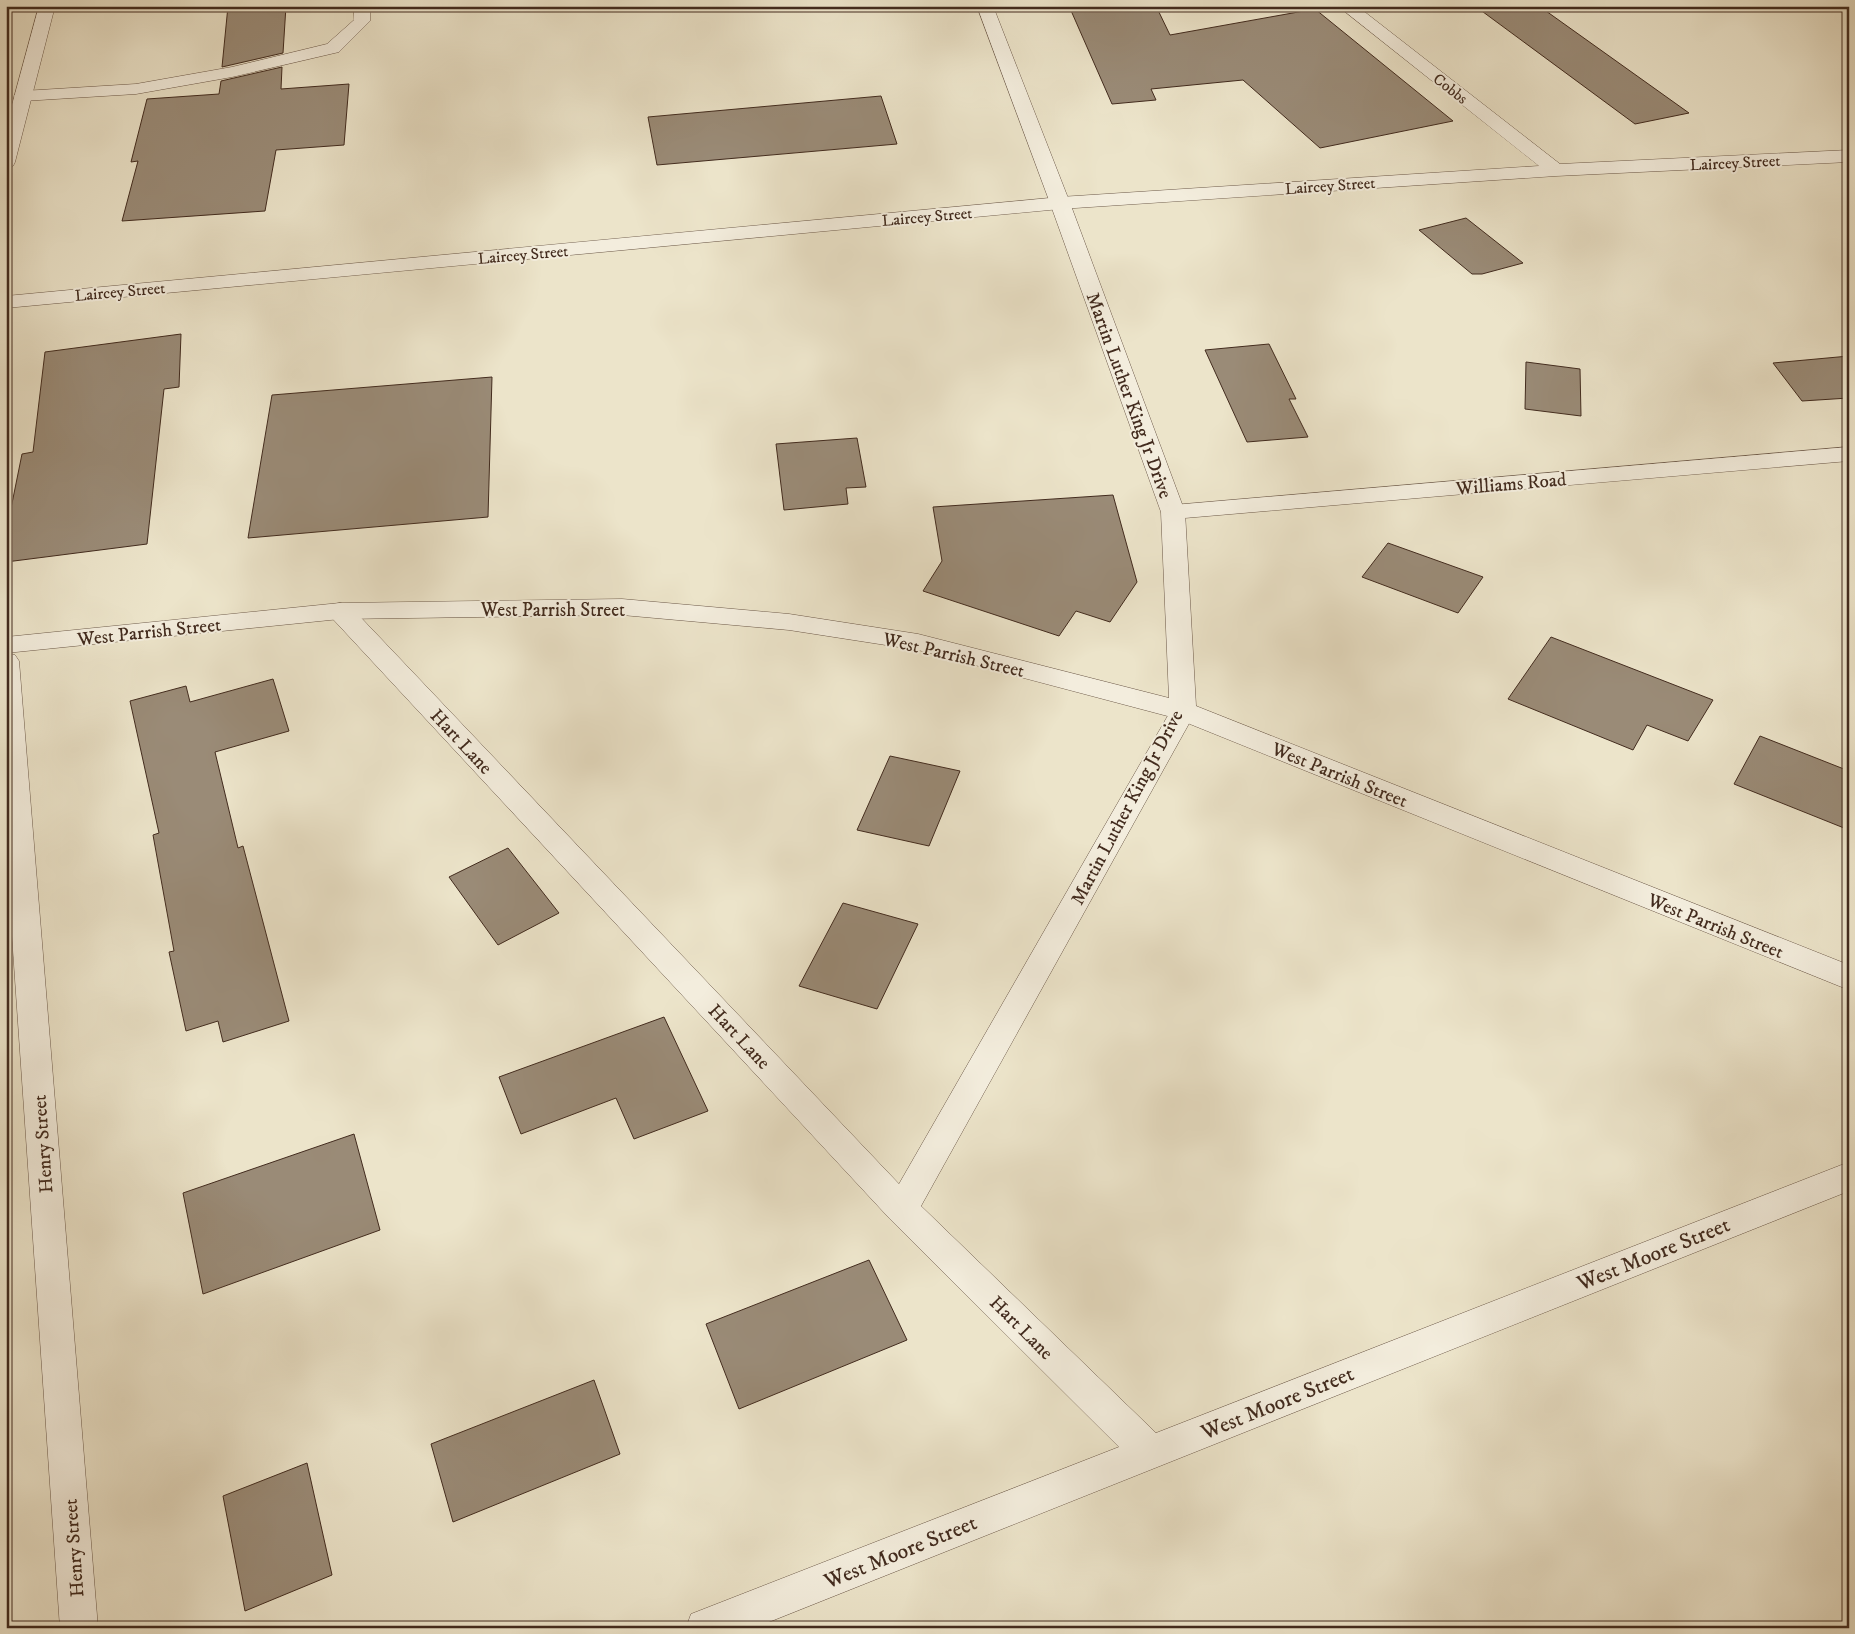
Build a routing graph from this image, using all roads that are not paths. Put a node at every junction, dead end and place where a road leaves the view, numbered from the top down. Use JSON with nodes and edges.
{"nodes":[{"id":1,"x":47,"y":6,"type":"edge"},
{"id":2,"x":362,"y":6,"type":"edge"},
{"id":3,"x":985,"y":6,"type":"edge"},
{"id":4,"x":1346,"y":6,"type":"edge"},
{"id":5,"x":23,"y":96,"type":"junction"},
{"id":6,"x":1849,"y":156,"type":"edge"},
{"id":7,"x":6,"y":162,"type":"edge"},
{"id":8,"x":1556,"y":170,"type":"junction"},
{"id":9,"x":1060,"y":204,"type":"junction"},
{"id":10,"x":6,"y":302,"type":"edge"},
{"id":11,"x":1849,"y":454,"type":"edge"},
{"id":12,"x":1173,"y":512,"type":"junction"},
{"id":13,"x":340,"y":612,"type":"junction"},
{"id":14,"x":6,"y":645,"type":"edge"},
{"id":15,"x":6,"y":661,"type":"edge"},
{"id":16,"x":1182,"y":711,"type":"junction"},
{"id":17,"x":1849,"y":978,"type":"edge"},
{"id":18,"x":1849,"y":1176,"type":"edge"},
{"id":19,"x":902,"y":1209,"type":"junction"},
{"id":20,"x":1150,"y":1452,"type":"junction"},
{"id":21,"x":79,"y":1628,"type":"edge"},
{"id":22,"x":705,"y":1628,"type":"edge"}],
"edges":[{"from":1,"to":5,"type":"street"},
{"from":2,"to":5,"type":"street"},
{"from":3,"to":9,"type":"street","name":"Martin Luther King Jr Drive"},
{"from":4,"to":8,"type":"street","name":"Cobbs"},
{"from":5,"to":7,"type":"street"},
{"from":6,"to":8,"type":"street","name":"Laircey Street"},
{"from":8,"to":9,"type":"street","name":"Laircey Street"},
{"from":9,"to":10,"type":"street","name":"Laircey Street"},
{"from":9,"to":12,"type":"street","name":"Martin Luther King Jr Drive"},
{"from":11,"to":12,"type":"street","name":"Williams Road"},
{"from":12,"to":16,"type":"street","name":"Martin Luther King Jr Drive"},
{"from":13,"to":14,"type":"street","name":"West Parrish Street"},
{"from":13,"to":16,"type":"street","name":"West Parrish Street"},
{"from":13,"to":19,"type":"street","name":"Hart Lane"},
{"from":15,"to":21,"type":"street","name":"Henry Street"},
{"from":16,"to":17,"type":"street","name":"West Parrish Street"},
{"from":16,"to":19,"type":"street","name":"Martin Luther King Jr Drive"},
{"from":18,"to":20,"type":"street","name":"West Moore Street"},
{"from":19,"to":20,"type":"street","name":"Hart Lane"},
{"from":20,"to":22,"type":"street","name":"West Moore Street"}]}
